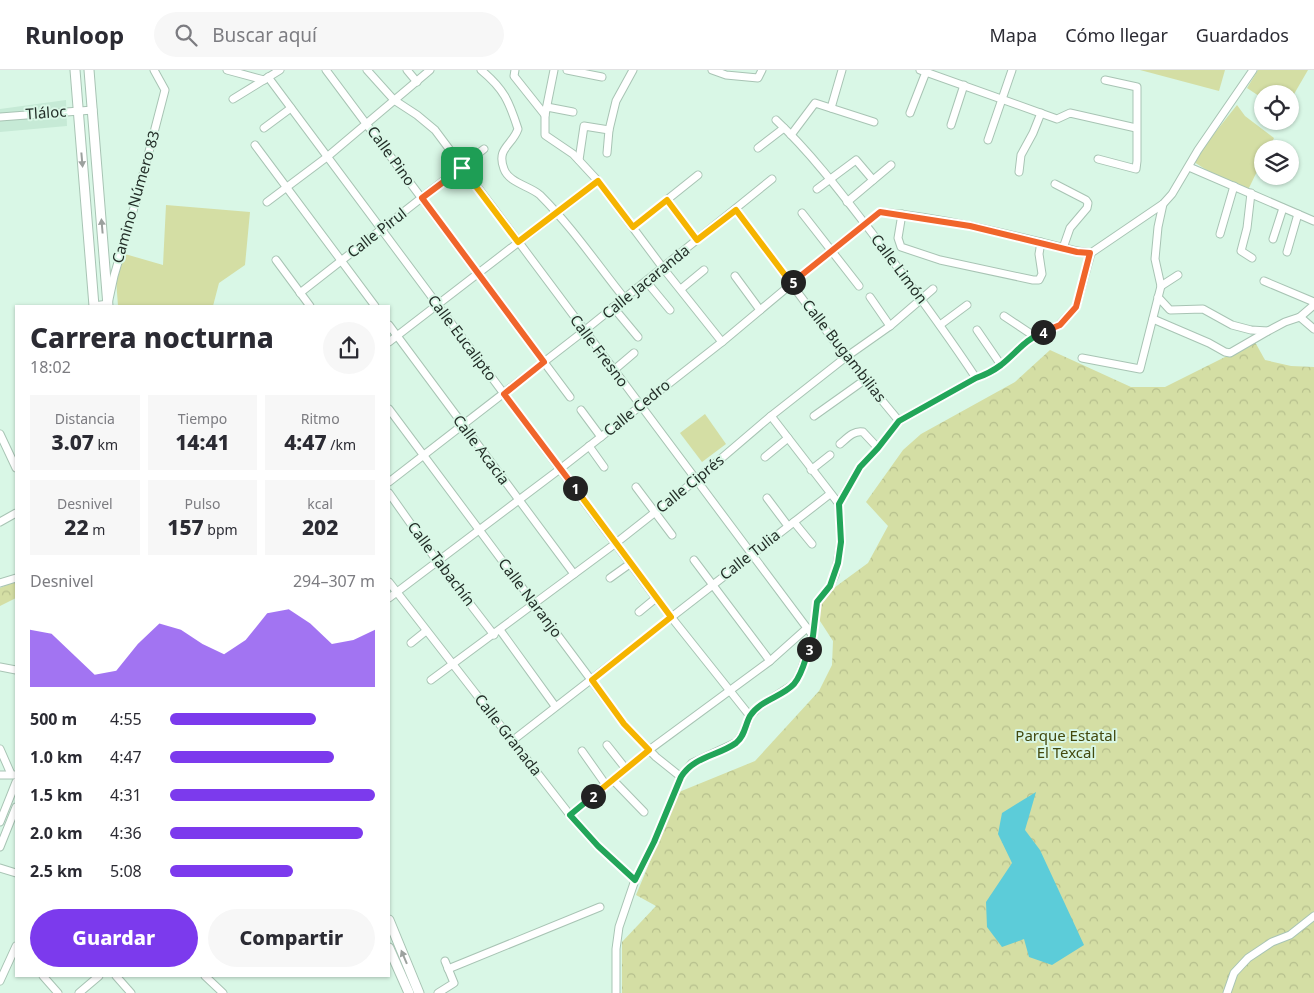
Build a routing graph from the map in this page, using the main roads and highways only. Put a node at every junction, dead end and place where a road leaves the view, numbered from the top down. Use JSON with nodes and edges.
{"nodes":[{"id":1,"x":74,"y":70,"type":"edge"},
{"id":2,"x":89,"y":70,"type":"edge"},
{"id":3,"x":94,"y":305,"type":"edge"},
{"id":4,"x":108,"y":305,"type":"edge"},
{"id":5,"x":390,"y":922,"type":"edge"},
{"id":6,"x":390,"y":950,"type":"edge"},
{"id":7,"x":409,"y":993,"type":"edge"},
{"id":8,"x":420,"y":993,"type":"edge"}],
"edges":[{"from":1,"to":3,"type":"main road","one_way":true},
{"from":4,"to":2,"type":"main road","one_way":true},
{"from":8,"to":5,"type":"main road","one_way":true},
{"from":6,"to":7,"type":"main road"}]}
